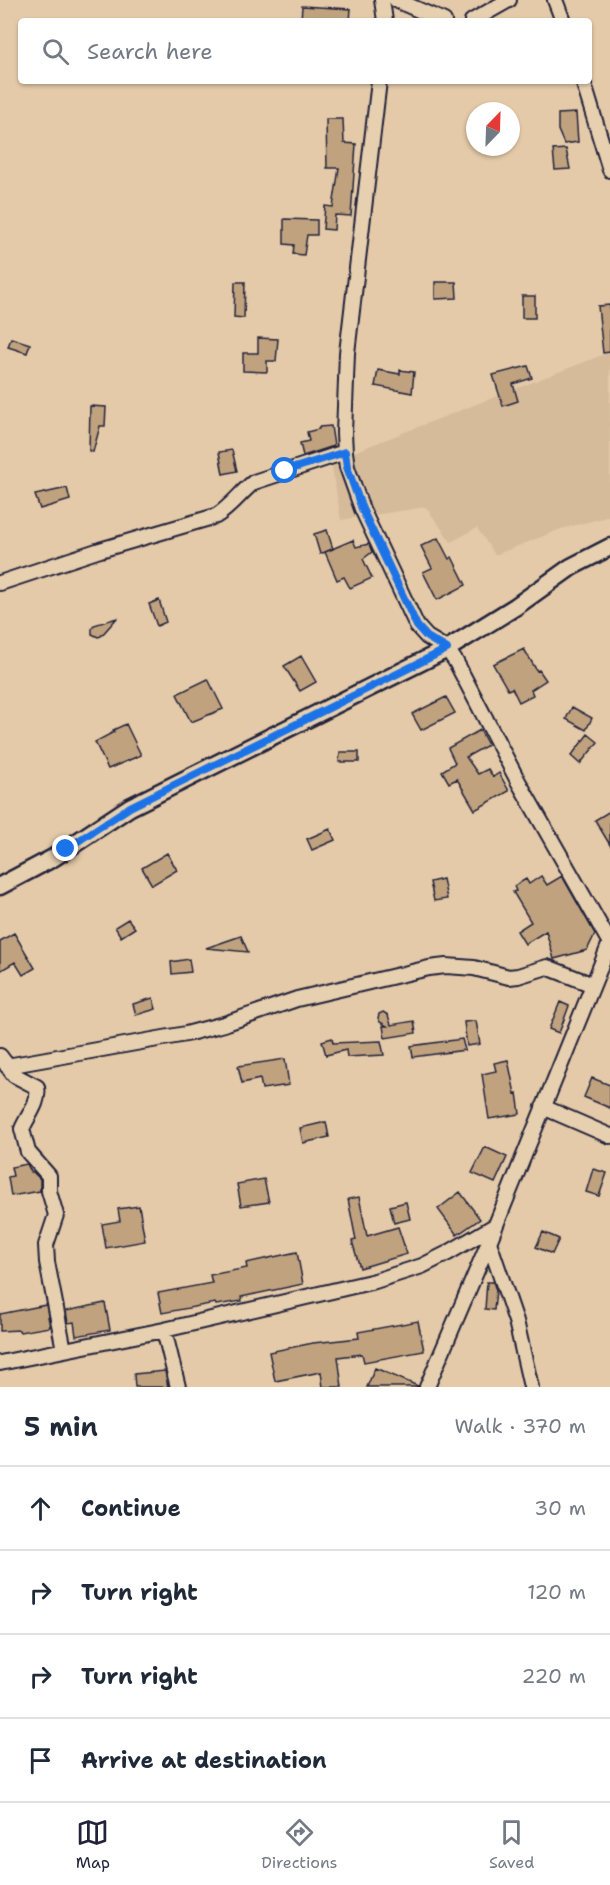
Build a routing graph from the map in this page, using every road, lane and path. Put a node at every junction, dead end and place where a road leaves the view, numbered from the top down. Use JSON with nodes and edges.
{"nodes":[{"id":1,"x":382,"y":0,"type":"edge"},
{"id":2,"x":396,"y":0,"type":"edge"},
{"id":3,"x":509,"y":0,"type":"edge"},
{"id":4,"x":555,"y":0,"type":"edge"},
{"id":5,"x":385,"y":18,"type":"edge"},
{"id":6,"x":437,"y":18,"type":"edge"},
{"id":7,"x":477,"y":18,"type":"edge"},
{"id":8,"x":562,"y":18,"type":"edge"},
{"id":9,"x":379,"y":84,"type":"edge"},
{"id":10,"x":584,"y":84,"type":"edge"},
{"id":11,"x":610,"y":170,"type":"edge"},
{"id":12,"x":345,"y":452,"type":"junction"},
{"id":13,"x":610,"y":547,"type":"edge"},
{"id":14,"x":0,"y":583,"type":"edge"},
{"id":15,"x":447,"y":649,"type":"junction"},
{"id":16,"x":0,"y":886,"type":"edge"},
{"id":17,"x":610,"y":943,"type":"edge"},
{"id":18,"x":593,"y":985,"type":"junction"},
{"id":19,"x":3,"y":1061,"type":"edge"},
{"id":20,"x":543,"y":1107,"type":"junction"},
{"id":21,"x":610,"y":1136,"type":"edge"},
{"id":22,"x":496,"y":1226,"type":"junction"},
{"id":23,"x":489,"y":1242,"type":"junction"},
{"id":24,"x":164,"y":1330,"type":"junction"},
{"id":25,"x":64,"y":1350,"type":"junction"},
{"id":26,"x":0,"y":1363,"type":"edge"},
{"id":27,"x":178,"y":1387,"type":"edge"},
{"id":28,"x":427,"y":1387,"type":"edge"},
{"id":29,"x":531,"y":1387,"type":"edge"}],
"edges":[{"from":1,"to":5,"type":"street"},
{"from":2,"to":6,"type":"street"},
{"from":3,"to":7,"type":"street"},
{"from":4,"to":8,"type":"street"},
{"from":9,"to":12,"type":"street"},
{"from":10,"to":11,"type":"street"},
{"from":12,"to":14,"type":"street"},
{"from":12,"to":15,"type":"street"},
{"from":13,"to":15,"type":"main road"},
{"from":15,"to":16,"type":"main road"},
{"from":15,"to":17,"type":"street"},
{"from":17,"to":18,"type":"street"},
{"from":18,"to":19,"type":"street"},
{"from":18,"to":20,"type":"street"},
{"from":19,"to":25,"type":"street"},
{"from":20,"to":21,"type":"street"},
{"from":20,"to":22,"type":"street"},
{"from":22,"to":23,"type":"street"},
{"from":22,"to":24,"type":"street"},
{"from":23,"to":28,"type":"street"},
{"from":23,"to":29,"type":"street"},
{"from":24,"to":25,"type":"street"},
{"from":24,"to":27,"type":"street"},
{"from":25,"to":26,"type":"street"}]}
